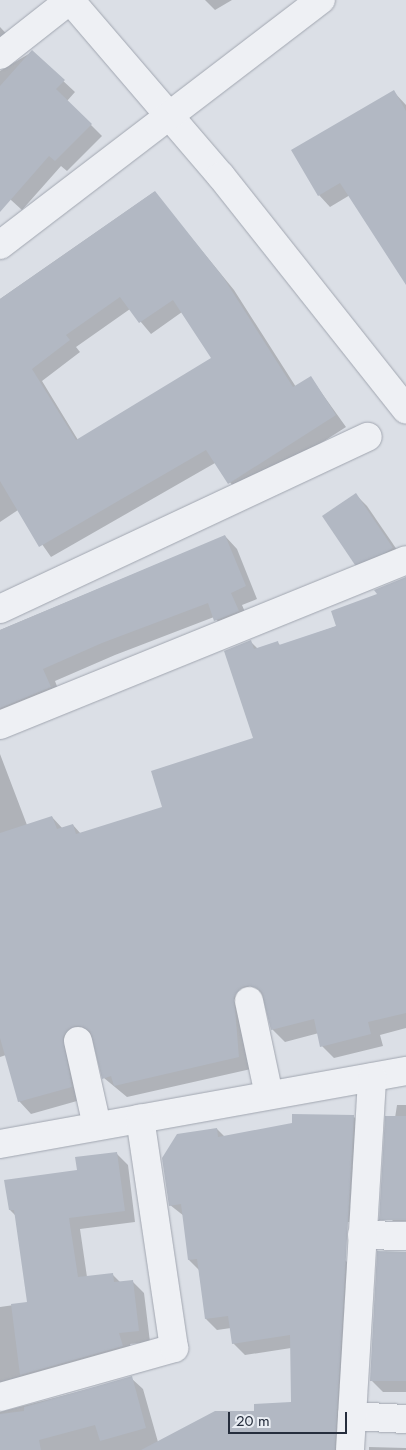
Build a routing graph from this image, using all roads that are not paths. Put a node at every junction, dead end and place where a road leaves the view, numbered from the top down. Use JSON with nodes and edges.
{"nodes":[{"id":1,"x":70,"y":0,"type":"edge"},
{"id":2,"x":321,"y":0,"type":"edge"},
{"id":3,"x":0,"y":55,"type":"edge"},
{"id":4,"x":170,"y":117,"type":"junction"},
{"id":5,"x":0,"y":245,"type":"edge"},
{"id":6,"x":406,"y":409,"type":"edge"},
{"id":7,"x":368,"y":437,"type":"dead end"},
{"id":8,"x":406,"y":560,"type":"edge"},
{"id":9,"x":0,"y":609,"type":"edge"},
{"id":10,"x":0,"y":725,"type":"edge"},
{"id":11,"x":249,"y":1001,"type":"dead end"},
{"id":12,"x":78,"y":1041,"type":"dead end"},
{"id":13,"x":406,"y":1071,"type":"edge"},
{"id":14,"x":372,"y":1078,"type":"junction"},
{"id":15,"x":269,"y":1095,"type":"junction"},
{"id":16,"x":140,"y":1118,"type":"junction"},
{"id":17,"x":97,"y":1126,"type":"junction"},
{"id":18,"x":0,"y":1144,"type":"edge"},
{"id":19,"x":362,"y":1235,"type":"junction"},
{"id":20,"x":406,"y":1236,"type":"edge"},
{"id":21,"x":0,"y":1398,"type":"edge"},
{"id":22,"x":352,"y":1416,"type":"junction"},
{"id":23,"x":406,"y":1419,"type":"edge"},
{"id":24,"x":350,"y":1450,"type":"edge"}],
"edges":[{"from":1,"to":3,"type":"street"},
{"from":1,"to":4,"type":"street"},
{"from":2,"to":4,"type":"street"},
{"from":4,"to":5,"type":"street"},
{"from":4,"to":6,"type":"street"},
{"from":7,"to":9,"type":"street"},
{"from":8,"to":10,"type":"street"},
{"from":11,"to":15,"type":"street"},
{"from":12,"to":17,"type":"street"},
{"from":13,"to":14,"type":"street"},
{"from":14,"to":15,"type":"street"},
{"from":14,"to":19,"type":"street"},
{"from":15,"to":16,"type":"street"},
{"from":16,"to":17,"type":"street"},
{"from":16,"to":21,"type":"street"},
{"from":17,"to":18,"type":"street"},
{"from":19,"to":20,"type":"street"},
{"from":19,"to":22,"type":"street"},
{"from":22,"to":23,"type":"street"},
{"from":22,"to":24,"type":"street"}]}
